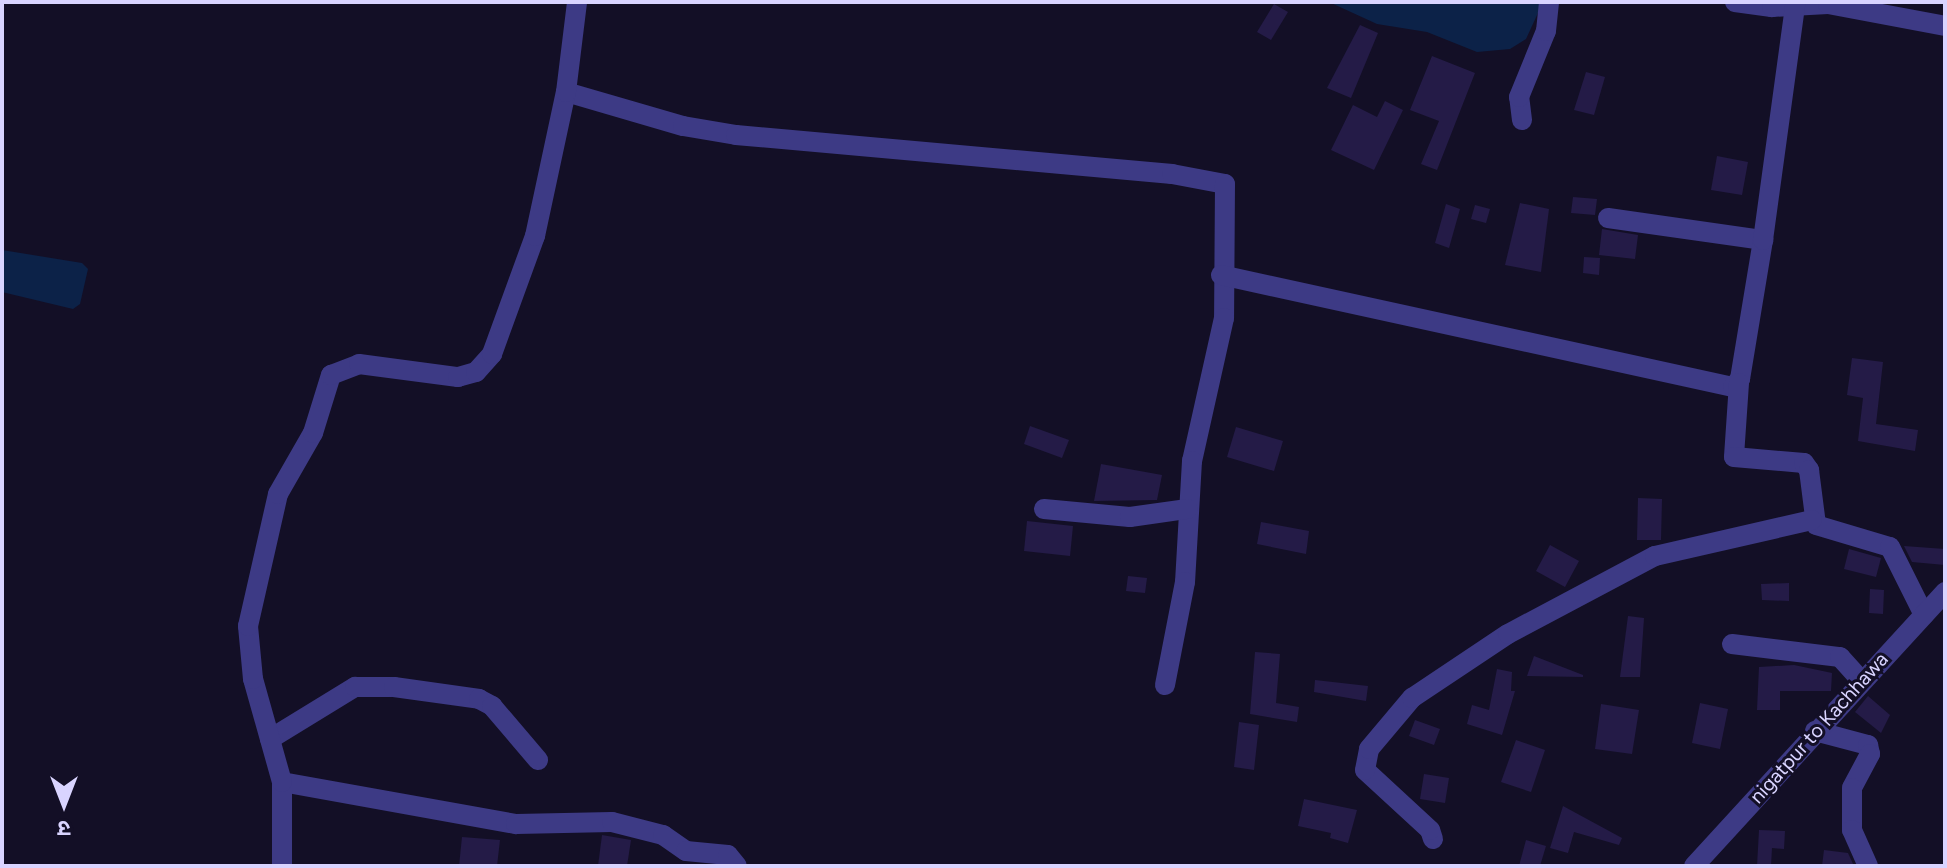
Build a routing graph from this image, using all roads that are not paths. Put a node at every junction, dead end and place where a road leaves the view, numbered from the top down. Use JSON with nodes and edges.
{"nodes":[{"id":1,"x":577,"y":2,"type":"edge"},
{"id":2,"x":1549,"y":2,"type":"edge"},
{"id":3,"x":1735,"y":2,"type":"edge"},
{"id":4,"x":1795,"y":5,"type":"junction"},
{"id":5,"x":1945,"y":26,"type":"edge"},
{"id":6,"x":566,"y":92,"type":"junction"},
{"id":7,"x":1522,"y":120,"type":"dead end"},
{"id":8,"x":1608,"y":218,"type":"dead end"},
{"id":9,"x":1763,"y":240,"type":"junction"},
{"id":10,"x":1221,"y":275,"type":"junction"},
{"id":11,"x":1739,"y":383,"type":"junction"},
{"id":12,"x":1044,"y":509,"type":"dead end"},
{"id":13,"x":1187,"y":509,"type":"junction"},
{"id":14,"x":1812,"y":520,"type":"junction"},
{"id":15,"x":1945,"y":592,"type":"edge"},
{"id":16,"x":1924,"y":615,"type":"junction"},
{"id":17,"x":1732,"y":644,"type":"dead end"},
{"id":18,"x":1861,"y":680,"type":"junction"},
{"id":19,"x":1165,"y":685,"type":"dead end"},
{"id":20,"x":1815,"y":731,"type":"junction"},
{"id":21,"x":270,"y":739,"type":"junction"},
{"id":22,"x":538,"y":760,"type":"dead end"},
{"id":23,"x":282,"y":782,"type":"junction"},
{"id":24,"x":1433,"y":839,"type":"dead end"},
{"id":25,"x":282,"y":866,"type":"edge"},
{"id":26,"x":737,"y":866,"type":"edge"},
{"id":27,"x":1694,"y":866,"type":"edge"},
{"id":28,"x":1868,"y":866,"type":"edge"}],
"edges":[{"from":1,"to":6,"type":"street"},
{"from":2,"to":7,"type":"street"},
{"from":3,"to":4,"type":"street"},
{"from":4,"to":5,"type":"street"},
{"from":4,"to":9,"type":"street"},
{"from":6,"to":10,"type":"street"},
{"from":6,"to":21,"type":"street"},
{"from":8,"to":9,"type":"street"},
{"from":9,"to":11,"type":"street"},
{"from":10,"to":11,"type":"street"},
{"from":10,"to":13,"type":"street"},
{"from":11,"to":14,"type":"street"},
{"from":12,"to":13,"type":"street"},
{"from":13,"to":19,"type":"street"},
{"from":14,"to":16,"type":"street"},
{"from":14,"to":24,"type":"street"},
{"from":15,"to":16,"type":"street","name":"nigatpur to Kachhawa"},
{"from":16,"to":18,"type":"street","name":"nigatpur to Kachhawa"},
{"from":17,"to":18,"type":"street"},
{"from":18,"to":20,"type":"street","name":"nigatpur to Kachhawa"},
{"from":20,"to":27,"type":"street","name":"nigatpur to Kachhawa"},
{"from":20,"to":28,"type":"street"},
{"from":21,"to":22,"type":"street"},
{"from":21,"to":23,"type":"street"},
{"from":23,"to":25,"type":"street"},
{"from":23,"to":26,"type":"street"}]}
